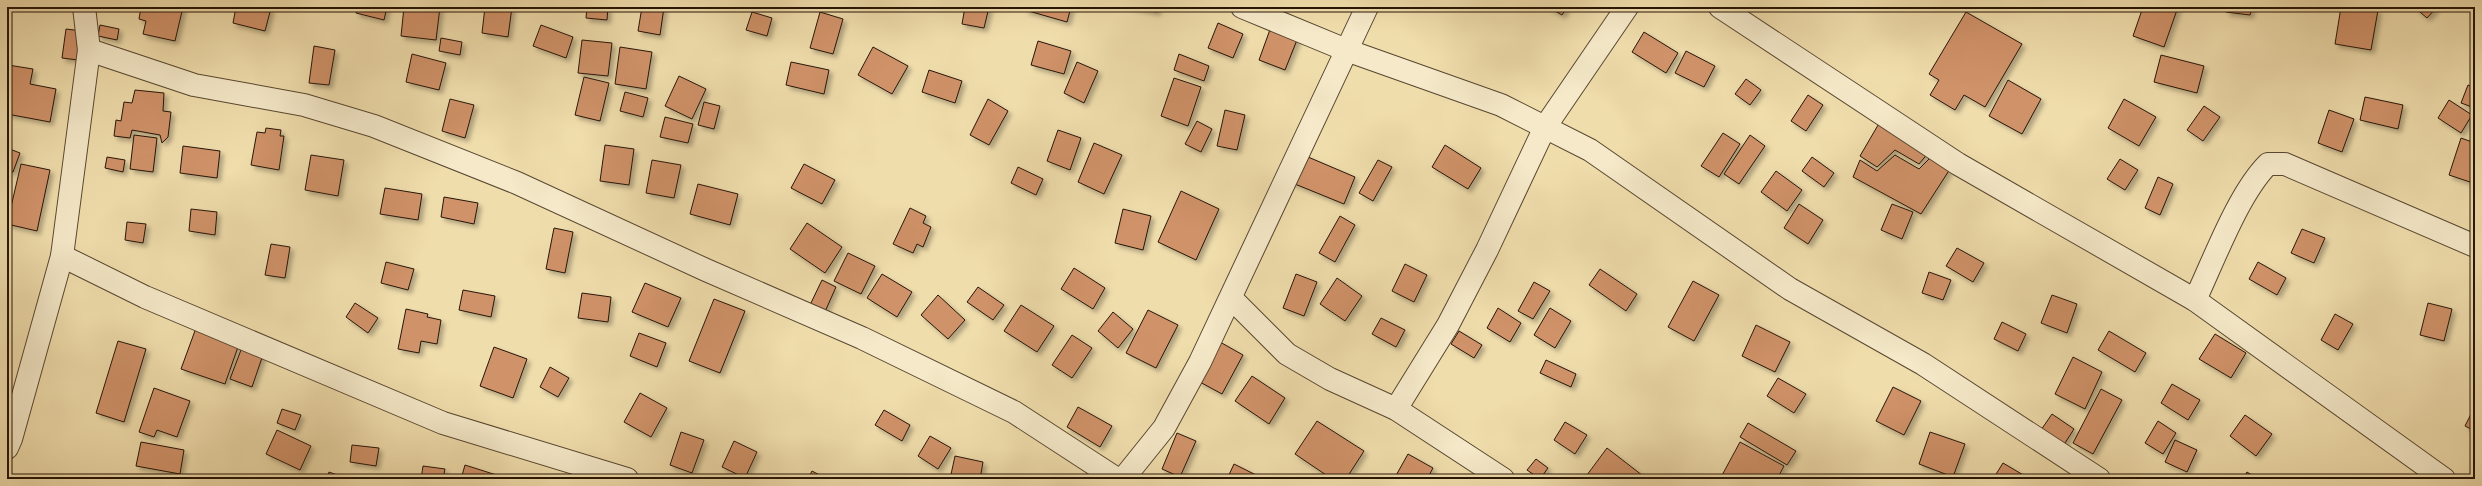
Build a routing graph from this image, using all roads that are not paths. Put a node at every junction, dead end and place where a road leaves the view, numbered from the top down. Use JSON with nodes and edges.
{"nodes":[{"id":1,"x":84,"y":7,"type":"edge"},
{"id":2,"x":1242,"y":7,"type":"edge"},
{"id":3,"x":1367,"y":7,"type":"edge"},
{"id":4,"x":1627,"y":7,"type":"edge"},
{"id":5,"x":1720,"y":7,"type":"edge"},
{"id":6,"x":90,"y":50,"type":"junction"},
{"id":7,"x":1346,"y":50,"type":"junction"},
{"id":8,"x":1545,"y":127,"type":"junction"},
{"id":9,"x":2475,"y":246,"type":"edge"},
{"id":10,"x":62,"y":256,"type":"junction"},
{"id":11,"x":1231,"y":298,"type":"junction"},
{"id":12,"x":2195,"y":300,"type":"junction"},
{"id":13,"x":1396,"y":409,"type":"junction"},
{"id":14,"x":7,"y":448,"type":"edge"},
{"id":15,"x":627,"y":479,"type":"edge"},
{"id":16,"x":1117,"y":479,"type":"edge"},
{"id":17,"x":1123,"y":479,"type":"edge"},
{"id":18,"x":1503,"y":479,"type":"edge"},
{"id":19,"x":2098,"y":479,"type":"edge"},
{"id":20,"x":2444,"y":479,"type":"edge"}],
"edges":[{"from":1,"to":6,"type":"street"},
{"from":2,"to":7,"type":"street"},
{"from":3,"to":7,"type":"street"},
{"from":4,"to":8,"type":"street"},
{"from":5,"to":12,"type":"street"},
{"from":6,"to":10,"type":"street"},
{"from":6,"to":16,"type":"street"},
{"from":7,"to":8,"type":"street"},
{"from":7,"to":11,"type":"street"},
{"from":8,"to":13,"type":"street"},
{"from":8,"to":19,"type":"street"},
{"from":9,"to":12,"type":"street"},
{"from":10,"to":14,"type":"street"},
{"from":10,"to":15,"type":"street"},
{"from":11,"to":13,"type":"street"},
{"from":11,"to":17,"type":"street"},
{"from":12,"to":20,"type":"street"},
{"from":13,"to":18,"type":"street"}]}
